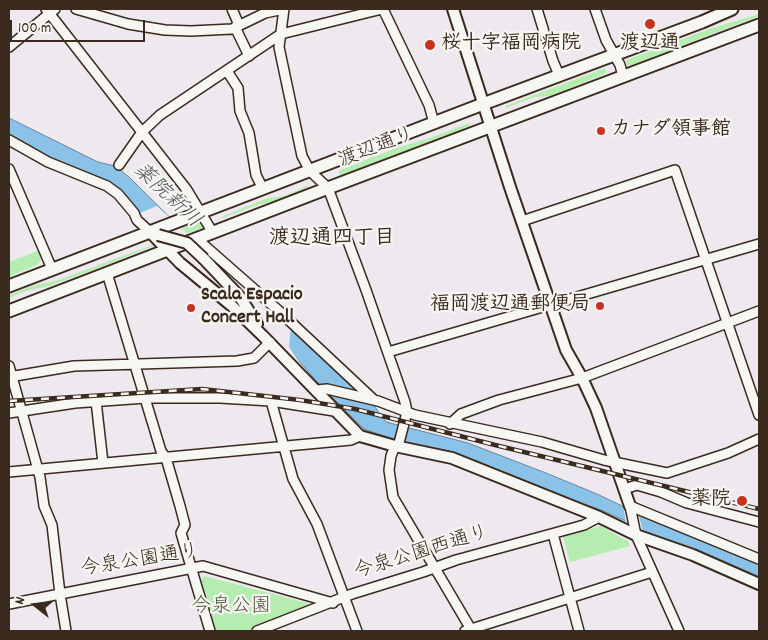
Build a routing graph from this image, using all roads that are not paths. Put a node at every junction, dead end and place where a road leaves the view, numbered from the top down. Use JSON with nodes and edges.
{"nodes":[{"id":1,"x":76,"y":9,"type":"edge"},
{"id":2,"x":232,"y":9,"type":"edge"},
{"id":3,"x":382,"y":9,"type":"edge"},
{"id":4,"x":455,"y":9,"type":"edge"},
{"id":5,"x":537,"y":9,"type":"edge"},
{"id":6,"x":595,"y":9,"type":"edge"},
{"id":7,"x":732,"y":9,"type":"edge"},
{"id":8,"x":50,"y":10,"type":"edge"},
{"id":9,"x":759,"y":25,"type":"edge"},
{"id":10,"x":237,"y":26,"type":"junction"},
{"id":11,"x":282,"y":34,"type":"junction"},
{"id":12,"x":9,"y":47,"type":"edge"},
{"id":13,"x":613,"y":55,"type":"junction"},
{"id":14,"x":249,"y":56,"type":"junction"},
{"id":15,"x":227,"y":71,"type":"junction"},
{"id":16,"x":559,"y":76,"type":"junction"},
{"id":17,"x":623,"y":76,"type":"junction"},
{"id":18,"x":483,"y":104,"type":"junction"},
{"id":19,"x":434,"y":123,"type":"junction"},
{"id":20,"x":490,"y":126,"type":"junction"},
{"id":21,"x":142,"y":132,"type":"junction"},
{"id":22,"x":9,"y":140,"type":"edge"},
{"id":23,"x":19,"y":146,"type":"junction"},
{"id":24,"x":9,"y":151,"type":"edge"},
{"id":25,"x":119,"y":165,"type":"dead end"},
{"id":26,"x":9,"y":169,"type":"edge"},
{"id":27,"x":310,"y":171,"type":"junction"},
{"id":28,"x":328,"y":188,"type":"junction"},
{"id":29,"x":263,"y":189,"type":"junction"},
{"id":30,"x":202,"y":213,"type":"junction"},
{"id":31,"x":522,"y":221,"type":"junction"},
{"id":32,"x":154,"y":232,"type":"junction"},
{"id":33,"x":213,"y":233,"type":"junction"},
{"id":34,"x":192,"y":240,"type":"junction"},
{"id":35,"x":759,"y":244,"type":"edge"},
{"id":36,"x":169,"y":249,"type":"junction"},
{"id":37,"x":706,"y":260,"type":"junction"},
{"id":38,"x":52,"y":270,"type":"junction"},
{"id":39,"x":107,"y":273,"type":"junction"},
{"id":40,"x":9,"y":286,"type":"edge"},
{"id":41,"x":550,"y":304,"type":"junction"},
{"id":42,"x":9,"y":311,"type":"edge"},
{"id":43,"x":759,"y":311,"type":"edge"},
{"id":44,"x":728,"y":323,"type":"junction"},
{"id":45,"x":264,"y":335,"type":"junction"},
{"id":46,"x":388,"y":352,"type":"junction"},
{"id":47,"x":135,"y":363,"type":"junction"},
{"id":48,"x":9,"y":366,"type":"edge"},
{"id":49,"x":10,"y":376,"type":"edge"},
{"id":50,"x":582,"y":378,"type":"junction"},
{"id":51,"x":320,"y":390,"type":"junction"},
{"id":52,"x":146,"y":398,"type":"junction"},
{"id":53,"x":96,"y":401,"type":"junction"},
{"id":54,"x":376,"y":401,"type":"junction"},
{"id":55,"x":270,"y":402,"type":"junction"},
{"id":56,"x":21,"y":411,"type":"junction"},
{"id":57,"x":334,"y":411,"type":"junction"},
{"id":58,"x":407,"y":412,"type":"junction"},
{"id":59,"x":9,"y":413,"type":"edge"},
{"id":60,"x":759,"y":415,"type":"edge"},
{"id":61,"x":450,"y":424,"type":"junction"},
{"id":62,"x":360,"y":436,"type":"junction"},
{"id":63,"x":759,"y":439,"type":"edge"},
{"id":64,"x":397,"y":445,"type":"junction"},
{"id":65,"x":285,"y":447,"type":"junction"},
{"id":66,"x":166,"y":458,"type":"junction"},
{"id":67,"x":615,"y":462,"type":"junction"},
{"id":68,"x":103,"y":463,"type":"junction"},
{"id":69,"x":38,"y":469,"type":"junction"},
{"id":70,"x":9,"y":472,"type":"edge"},
{"id":71,"x":624,"y":489,"type":"junction"},
{"id":72,"x":630,"y":507,"type":"junction"},
{"id":73,"x":599,"y":517,"type":"junction"},
{"id":74,"x":759,"y":522,"type":"edge"},
{"id":75,"x":636,"y":531,"type":"junction"},
{"id":76,"x":553,"y":534,"type":"junction"},
{"id":77,"x":759,"y":559,"type":"edge"},
{"id":78,"x":192,"y":568,"type":"junction"},
{"id":79,"x":434,"y":568,"type":"junction"},
{"id":80,"x":652,"y":572,"type":"junction"},
{"id":81,"x":759,"y":584,"type":"edge"},
{"id":82,"x":60,"y":594,"type":"junction"},
{"id":83,"x":344,"y":598,"type":"junction"},
{"id":84,"x":570,"y":598,"type":"junction"},
{"id":85,"x":333,"y":603,"type":"junction"},
{"id":86,"x":9,"y":604,"type":"edge"},
{"id":87,"x":66,"y":631,"type":"edge"},
{"id":88,"x":210,"y":631,"type":"edge"},
{"id":89,"x":257,"y":631,"type":"edge"},
{"id":90,"x":357,"y":631,"type":"edge"},
{"id":91,"x":470,"y":631,"type":"edge"},
{"id":92,"x":579,"y":631,"type":"edge"},
{"id":93,"x":679,"y":631,"type":"edge"}],
"edges":[{"from":1,"to":10,"type":"street"},
{"from":2,"to":10,"type":"street"},
{"from":3,"to":11,"type":"street"},
{"from":3,"to":19,"type":"street"},
{"from":4,"to":18,"type":"street"},
{"from":5,"to":16,"type":"street"},
{"from":6,"to":13,"type":"street"},
{"from":7,"to":13,"type":"main road","name":"渡辺通り"},
{"from":8,"to":12,"type":"street"},
{"from":8,"to":21,"type":"street"},
{"from":9,"to":17,"type":"main road","name":"渡辺通り"},
{"from":10,"to":11,"type":"street"},
{"from":10,"to":14,"type":"street"},
{"from":11,"to":14,"type":"street"},
{"from":11,"to":27,"type":"street"},
{"from":13,"to":16,"type":"main road","name":"渡辺通り"},
{"from":13,"to":17,"type":"street"},
{"from":14,"to":15,"type":"street"},
{"from":15,"to":21,"type":"street"},
{"from":15,"to":29,"type":"street"},
{"from":16,"to":18,"type":"main road","name":"渡辺通り"},
{"from":17,"to":20,"type":"main road","name":"渡辺通り"},
{"from":18,"to":19,"type":"main road","name":"渡辺通り"},
{"from":18,"to":20,"type":"street"},
{"from":19,"to":27,"type":"main road","name":"渡辺通り"},
{"from":20,"to":28,"type":"main road","name":"渡辺通り"},
{"from":20,"to":31,"type":"street"},
{"from":21,"to":25,"type":"street"},
{"from":21,"to":30,"type":"street"},
{"from":22,"to":23,"type":"street"},
{"from":23,"to":24,"type":"street"},
{"from":23,"to":32,"type":"street"},
{"from":26,"to":38,"type":"street"},
{"from":27,"to":28,"type":"street"},
{"from":27,"to":29,"type":"main road","name":"渡辺通り"},
{"from":28,"to":33,"type":"main road","name":"渡辺通り"},
{"from":28,"to":46,"type":"street"},
{"from":29,"to":30,"type":"main road","name":"渡辺通り"},
{"from":30,"to":32,"type":"main road","name":"渡辺通り"},
{"from":30,"to":33,"type":"street"},
{"from":31,"to":37,"type":"street"},
{"from":31,"to":41,"type":"street"},
{"from":32,"to":34,"type":"street","bridge":true},
{"from":32,"to":36,"type":"street"},
{"from":32,"to":38,"type":"main road","name":"渡辺通り"},
{"from":33,"to":34,"type":"main road","name":"渡辺通り"},
{"from":34,"to":36,"type":"main road","name":"渡辺通り"},
{"from":34,"to":45,"type":"street","bridge":true},
{"from":34,"to":54,"type":"street"},
{"from":35,"to":37,"type":"street"},
{"from":36,"to":39,"type":"main road","name":"渡辺通り"},
{"from":36,"to":45,"type":"street"},
{"from":37,"to":41,"type":"street"},
{"from":37,"to":44,"type":"street"},
{"from":38,"to":40,"type":"main road","name":"渡辺通り"},
{"from":39,"to":42,"type":"main road","name":"渡辺通り"},
{"from":39,"to":47,"type":"street"},
{"from":41,"to":46,"type":"street"},
{"from":41,"to":50,"type":"street"},
{"from":43,"to":44,"type":"street"},
{"from":44,"to":50,"type":"street"},
{"from":44,"to":60,"type":"street"},
{"from":45,"to":47,"type":"street"},
{"from":45,"to":51,"type":"street"},
{"from":46,"to":58,"type":"street"},
{"from":47,"to":49,"type":"street"},
{"from":47,"to":52,"type":"street"},
{"from":48,"to":49,"type":"street"},
{"from":49,"to":56,"type":"street"},
{"from":50,"to":61,"type":"street"},
{"from":50,"to":67,"type":"street"},
{"from":51,"to":54,"type":"street"},
{"from":51,"to":57,"type":"street"},
{"from":52,"to":53,"type":"street"},
{"from":52,"to":55,"type":"street"},
{"from":52,"to":66,"type":"street"},
{"from":53,"to":56,"type":"street"},
{"from":53,"to":68,"type":"street"},
{"from":54,"to":58,"type":"street"},
{"from":55,"to":57,"type":"street"},
{"from":55,"to":65,"type":"street"},
{"from":56,"to":59,"type":"street"},
{"from":56,"to":69,"type":"street"},
{"from":57,"to":62,"type":"street"},
{"from":58,"to":61,"type":"street"},
{"from":58,"to":64,"type":"street"},
{"from":61,"to":67,"type":"street"},
{"from":62,"to":64,"type":"street"},
{"from":62,"to":65,"type":"street"},
{"from":63,"to":67,"type":"street"},
{"from":64,"to":73,"type":"street"},
{"from":64,"to":79,"type":"street"},
{"from":65,"to":66,"type":"street"},
{"from":65,"to":83,"type":"street"},
{"from":66,"to":68,"type":"street"},
{"from":66,"to":78,"type":"street"},
{"from":67,"to":71,"type":"street"},
{"from":68,"to":69,"type":"street"},
{"from":69,"to":70,"type":"street"},
{"from":69,"to":82,"type":"street"},
{"from":71,"to":72,"type":"street"},
{"from":71,"to":74,"type":"street"},
{"from":72,"to":75,"type":"street"},
{"from":72,"to":77,"type":"street"},
{"from":73,"to":75,"type":"street"},
{"from":73,"to":76,"type":"street","name":"今泉公園西通り"},
{"from":75,"to":80,"type":"street"},
{"from":75,"to":81,"type":"street"},
{"from":76,"to":79,"type":"street","name":"今泉公園西通り"},
{"from":76,"to":84,"type":"street"},
{"from":78,"to":82,"type":"street","name":"今泉公園通り"},
{"from":78,"to":85,"type":"street","name":"今泉公園通り"},
{"from":78,"to":88,"type":"street"},
{"from":79,"to":83,"type":"street","name":"今泉公園西通り"},
{"from":79,"to":91,"type":"street"},
{"from":80,"to":84,"type":"street"},
{"from":80,"to":93,"type":"street"},
{"from":82,"to":86,"type":"street","name":"今泉公園通り"},
{"from":82,"to":87,"type":"street"},
{"from":83,"to":85,"type":"street","name":"今泉公園西通り"},
{"from":83,"to":90,"type":"street"},
{"from":84,"to":91,"type":"street"},
{"from":84,"to":92,"type":"street"},
{"from":85,"to":89,"type":"street","name":"今泉公園西通り"}]}
